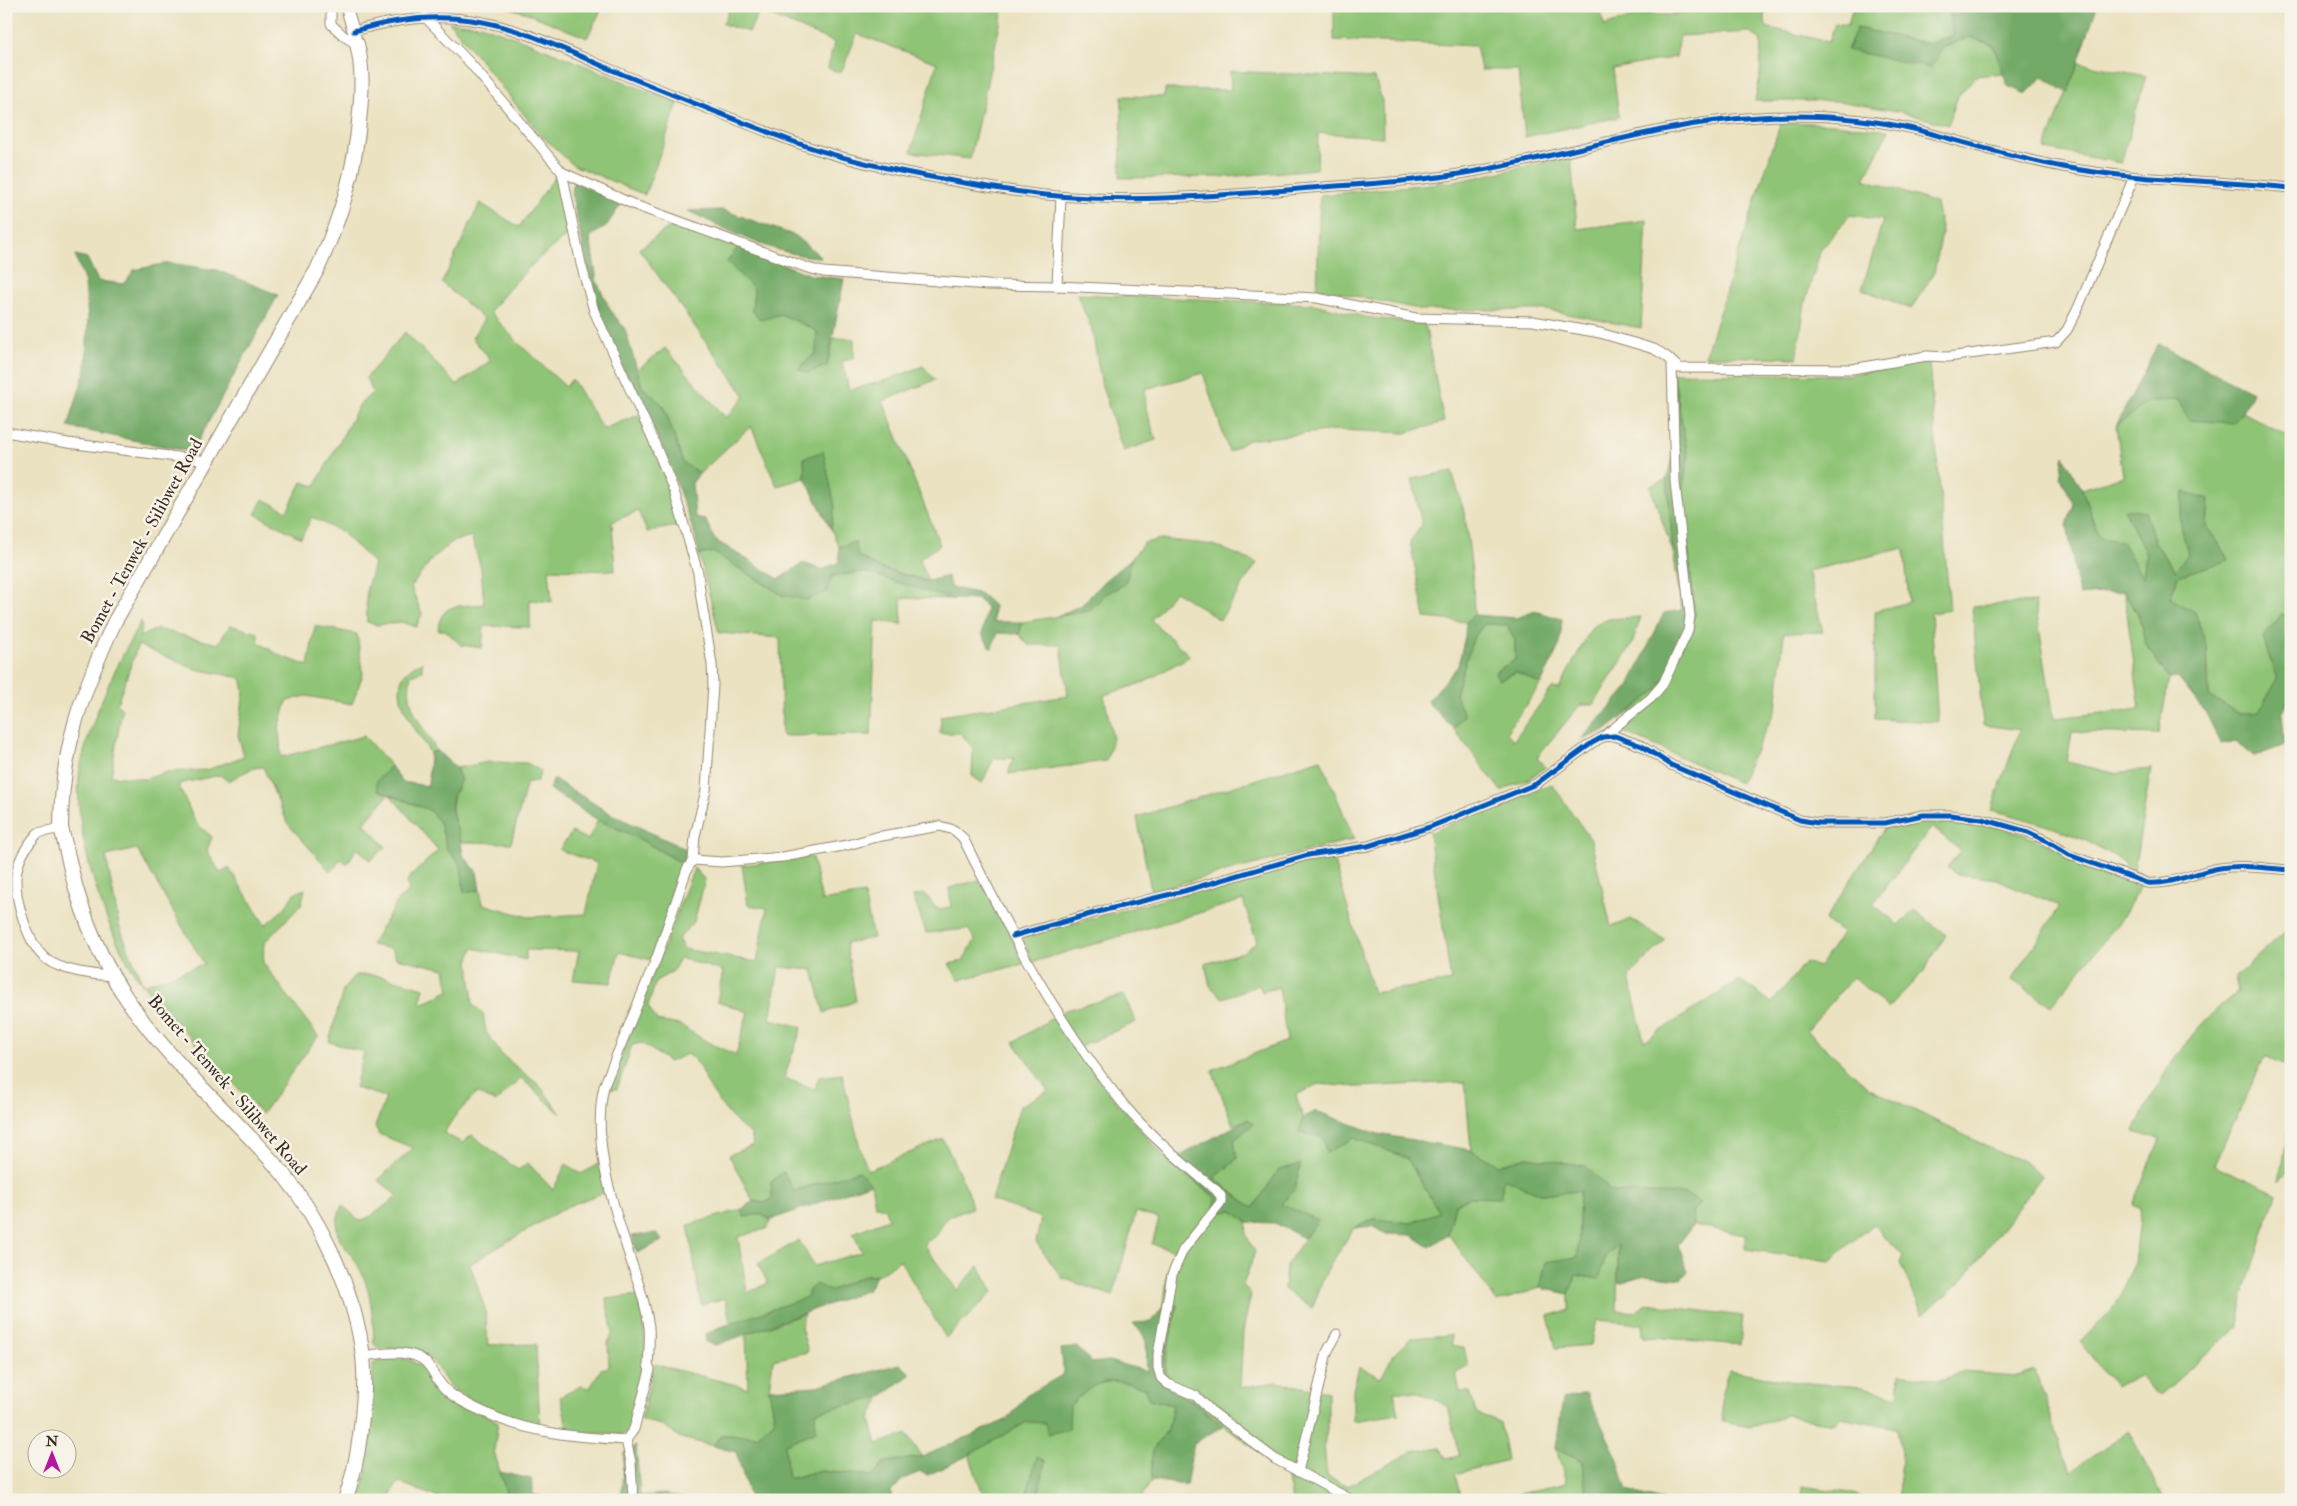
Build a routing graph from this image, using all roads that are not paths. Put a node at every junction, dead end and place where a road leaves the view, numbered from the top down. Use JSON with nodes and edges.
{"nodes":[{"id":1,"x":327,"y":6,"type":"edge"},
{"id":2,"x":346,"y":6,"type":"edge"},
{"id":3,"x":425,"y":18,"type":"junction"},
{"id":4,"x":355,"y":37,"type":"junction"},
{"id":5,"x":562,"y":172,"type":"junction"},
{"id":6,"x":2134,"y":177,"type":"junction"},
{"id":7,"x":2291,"y":188,"type":"edge"},
{"id":8,"x":1061,"y":197,"type":"junction"},
{"id":9,"x":1058,"y":286,"type":"junction"},
{"id":10,"x":1672,"y":363,"type":"junction"},
{"id":11,"x":6,"y":432,"type":"edge"},
{"id":12,"x":208,"y":461,"type":"junction"},
{"id":13,"x":1603,"y":738,"type":"junction"},
{"id":14,"x":61,"y":828,"type":"junction"},
{"id":15,"x":693,"y":860,"type":"junction"},
{"id":16,"x":2291,"y":870,"type":"edge"},
{"id":17,"x":1013,"y":936,"type":"junction"},
{"id":18,"x":112,"y":976,"type":"junction"},
{"id":19,"x":1337,"y":1334,"type":"dead end"},
{"id":20,"x":363,"y":1356,"type":"junction"},
{"id":21,"x":626,"y":1440,"type":"junction"},
{"id":22,"x":1298,"y":1472,"type":"junction"},
{"id":23,"x":345,"y":1500,"type":"edge"},
{"id":24,"x":633,"y":1500,"type":"edge"},
{"id":25,"x":1352,"y":1500,"type":"edge"}],
"edges":[{"from":1,"to":4,"type":"street"},
{"from":2,"to":4,"type":"main road"},
{"from":3,"to":4,"type":"street"},
{"from":3,"to":5,"type":"street"},
{"from":3,"to":8,"type":"street"},
{"from":4,"to":12,"type":"main road","name":"Bomet - Tenwek - Silibwet Road"},
{"from":5,"to":9,"type":"street"},
{"from":5,"to":15,"type":"street"},
{"from":6,"to":7,"type":"street"},
{"from":6,"to":8,"type":"street"},
{"from":6,"to":10,"type":"street"},
{"from":8,"to":9,"type":"street"},
{"from":9,"to":10,"type":"street"},
{"from":10,"to":13,"type":"street"},
{"from":11,"to":12,"type":"street"},
{"from":12,"to":14,"type":"main road","name":"Bomet - Tenwek - Silibwet Road"},
{"from":13,"to":16,"type":"street"},
{"from":13,"to":17,"type":"street"},
{"from":14,"to":18,"type":"main road","name":"Bomet - Tenwek - Silibwet Road"},
{"from":14,"to":18,"type":"street"},
{"from":15,"to":17,"type":"street"},
{"from":15,"to":21,"type":"street"},
{"from":17,"to":22,"type":"street"},
{"from":18,"to":20,"type":"main road","name":"Bomet - Tenwek - Silibwet Road"},
{"from":19,"to":22,"type":"street"},
{"from":20,"to":21,"type":"street"},
{"from":20,"to":23,"type":"main road","name":"Bomet - Tenwek - Silibwet Road"},
{"from":21,"to":24,"type":"street"},
{"from":22,"to":25,"type":"street"}]}
